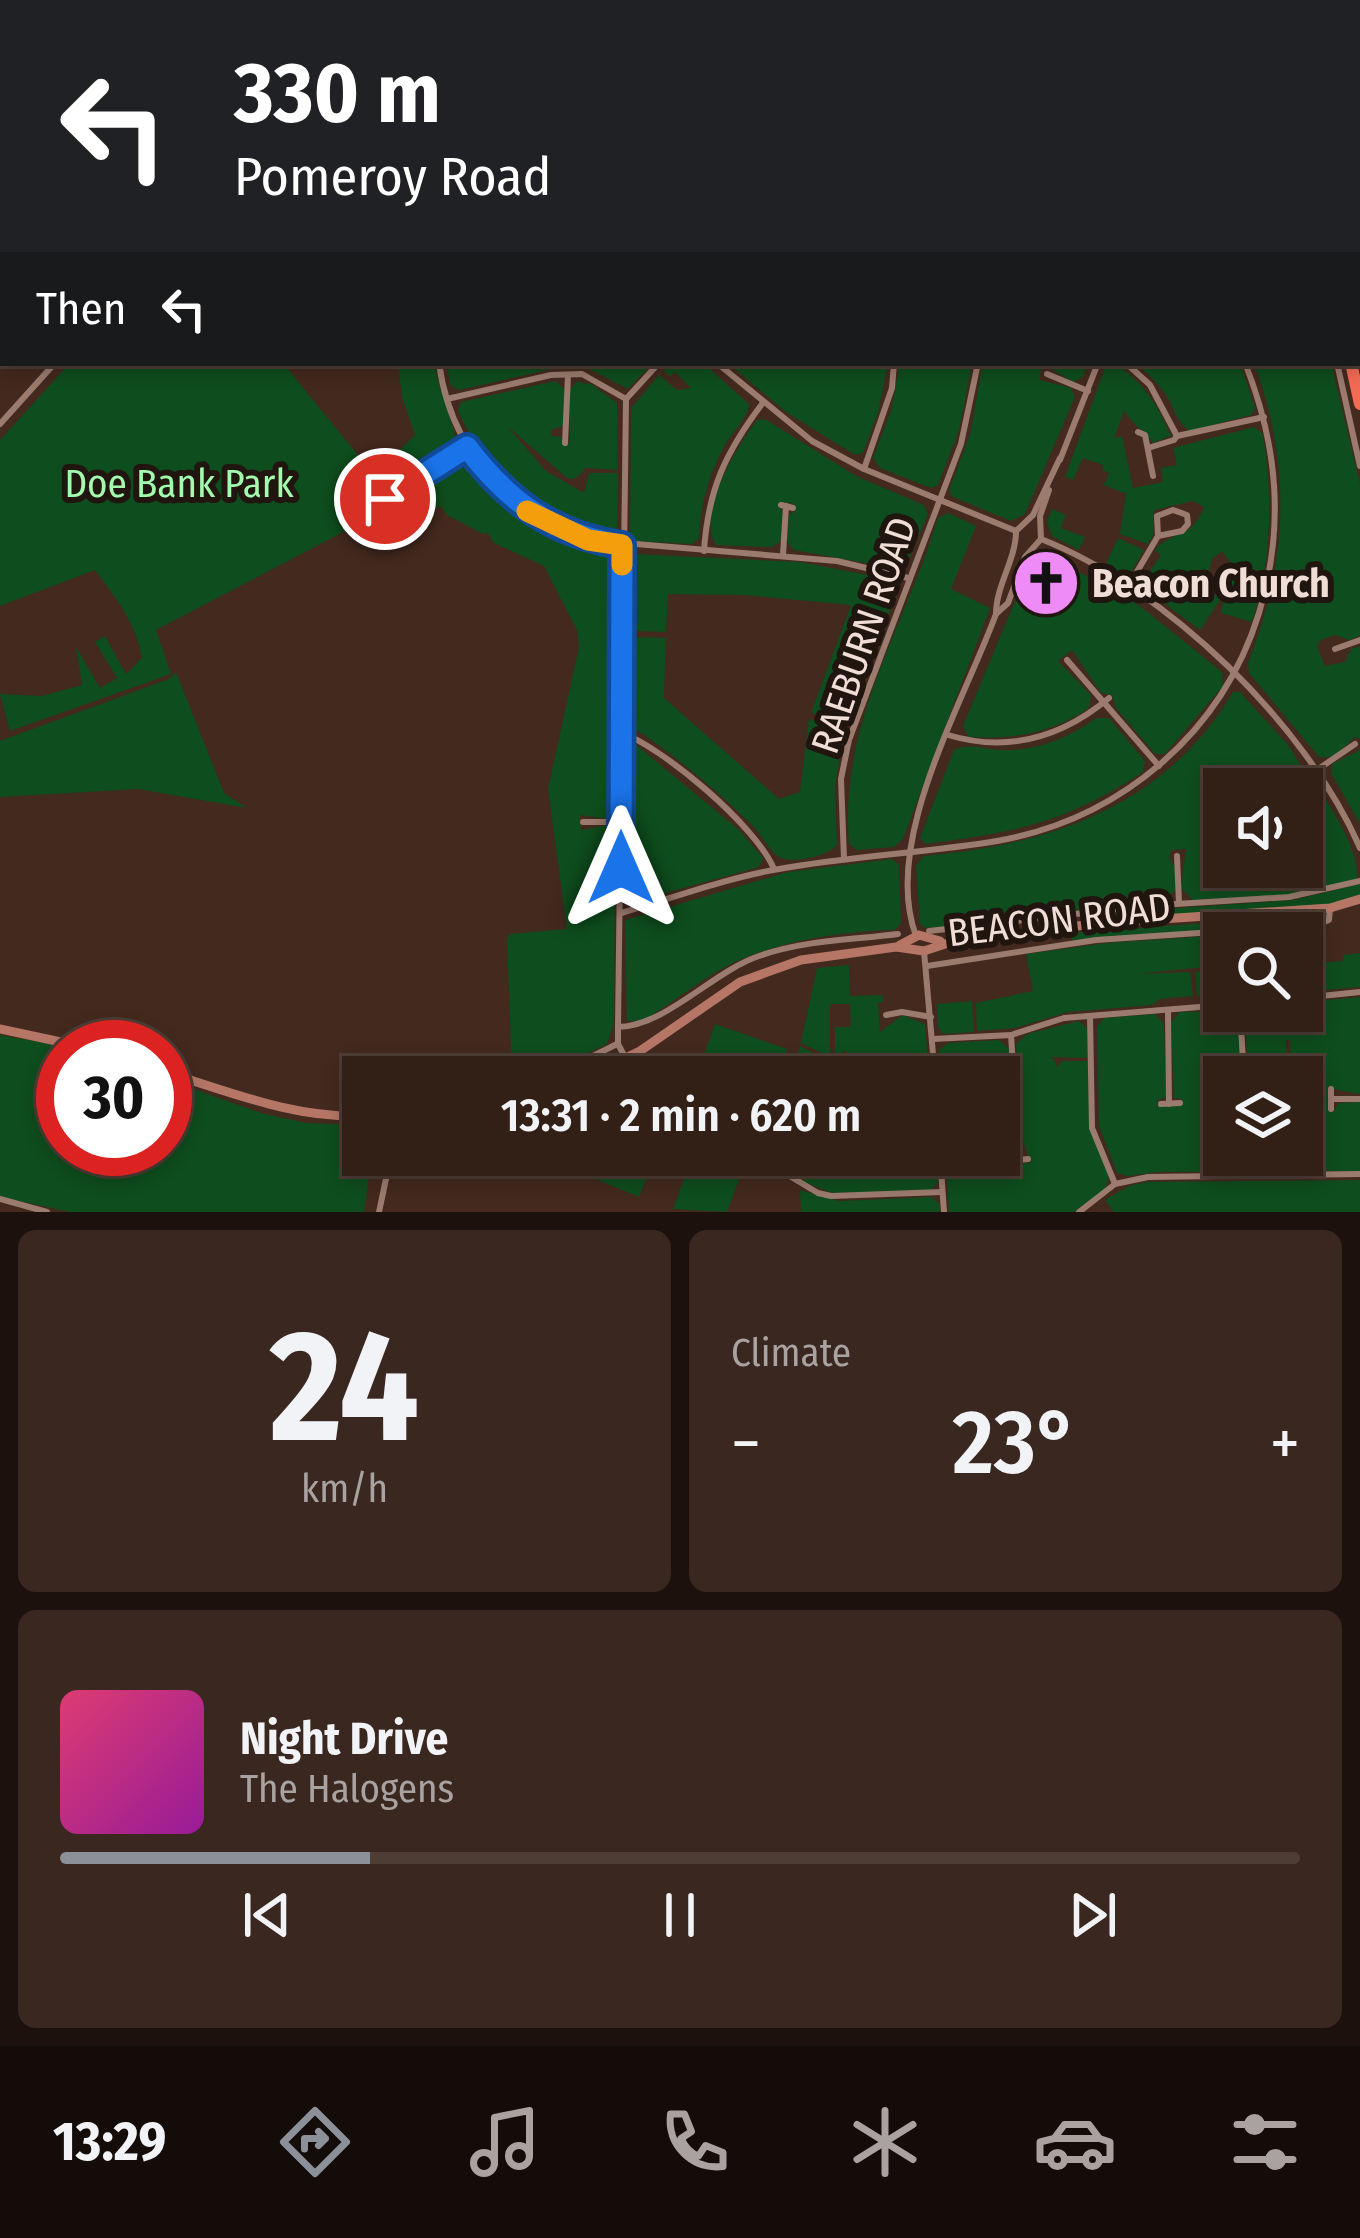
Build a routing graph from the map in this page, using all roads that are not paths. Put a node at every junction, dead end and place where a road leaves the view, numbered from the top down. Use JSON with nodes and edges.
{"nodes":[{"id":1,"x":52,"y":366,"type":"edge"},
{"id":2,"x":440,"y":366,"type":"edge"},
{"id":3,"x":656,"y":366,"type":"edge"},
{"id":4,"x":720,"y":366,"type":"edge"},
{"id":5,"x":894,"y":366,"type":"edge"},
{"id":6,"x":977,"y":366,"type":"edge"},
{"id":7,"x":1097,"y":366,"type":"edge"},
{"id":8,"x":1129,"y":366,"type":"edge"},
{"id":9,"x":1246,"y":366,"type":"edge"},
{"id":10,"x":1338,"y":366,"type":"edge"},
{"id":11,"x":1352,"y":366,"type":"edge"},
{"id":12,"x":1047,"y":374,"type":"dead end"},
{"id":13,"x":568,"y":375,"type":"junction"},
{"id":14,"x":1088,"y":391,"type":"junction"},
{"id":15,"x":446,"y":399,"type":"junction"},
{"id":16,"x":626,"y":399,"type":"junction"},
{"id":17,"x":762,"y":404,"type":"junction"},
{"id":18,"x":1360,"y":404,"type":"edge"},
{"id":19,"x":1266,"y":416,"type":"junction"},
{"id":20,"x":0,"y":424,"type":"edge"},
{"id":21,"x":1138,"y":432,"type":"dead end"},
{"id":22,"x":553,"y":433,"type":"dead end"},
{"id":23,"x":1177,"y":436,"type":"junction"},
{"id":24,"x":467,"y":447,"type":"junction"},
{"id":25,"x":1148,"y":448,"type":"junction"},
{"id":26,"x":1060,"y":458,"type":"junction"},
{"id":27,"x":1360,"y":466,"type":"edge"},
{"id":28,"x":864,"y":470,"type":"junction"},
{"id":29,"x":1153,"y":476,"type":"dead end"},
{"id":30,"x":385,"y":499,"type":"dead end"},
{"id":31,"x":939,"y":500,"type":"junction"},
{"id":32,"x":787,"y":507,"type":"dead end"},
{"id":33,"x":1019,"y":528,"type":"junction"},
{"id":34,"x":1039,"y":528,"type":"junction"},
{"id":35,"x":1158,"y":536,"type":"junction"},
{"id":36,"x":1041,"y":539,"type":"junction"},
{"id":37,"x":1017,"y":544,"type":"junction"},
{"id":38,"x":622,"y":545,"type":"junction"},
{"id":39,"x":1032,"y":549,"type":"junction"},
{"id":40,"x":704,"y":551,"type":"junction"},
{"id":41,"x":783,"y":555,"type":"junction"},
{"id":42,"x":908,"y":578,"type":"junction"},
{"id":43,"x":1128,"y":587,"type":"junction"},
{"id":44,"x":996,"y":614,"type":"junction"},
{"id":45,"x":1360,"y":640,"type":"edge"},
{"id":46,"x":1335,"y":650,"type":"dead end"},
{"id":47,"x":1067,"y":660,"type":"dead end"},
{"id":48,"x":1236,"y":673,"type":"junction"},
{"id":49,"x":1107,"y":700,"type":"junction"},
{"id":50,"x":620,"y":732,"type":"junction"},
{"id":51,"x":948,"y":735,"type":"junction"},
{"id":52,"x":1355,"y":744,"type":"dead end"},
{"id":53,"x":1159,"y":766,"type":"junction"},
{"id":54,"x":1316,"y":768,"type":"edge"},
{"id":55,"x":1321,"y":768,"type":"edge"},
{"id":56,"x":1323,"y":779,"type":"edge"},
{"id":57,"x":583,"y":822,"type":"dead end"},
{"id":58,"x":621,"y":822,"type":"junction"},
{"id":59,"x":1360,"y":848,"type":"edge"},
{"id":60,"x":909,"y":850,"type":"junction"},
{"id":61,"x":1178,"y":856,"type":"dead end"},
{"id":62,"x":844,"y":859,"type":"junction"},
{"id":63,"x":774,"y":869,"type":"junction"},
{"id":64,"x":1360,"y":881,"type":"edge"},
{"id":65,"x":1360,"y":899,"type":"edge"},
{"id":66,"x":1179,"y":903,"type":"junction"},
{"id":67,"x":1330,"y":908,"type":"junction"},
{"id":68,"x":621,"y":913,"type":"junction"},
{"id":69,"x":898,"y":934,"type":"dead end"},
{"id":70,"x":922,"y":941,"type":"junction"},
{"id":71,"x":927,"y":966,"type":"junction"},
{"id":72,"x":1360,"y":992,"type":"edge"},
{"id":73,"x":1323,"y":996,"type":"edge"},
{"id":74,"x":1203,"y":1007,"type":"edge"},
{"id":75,"x":1168,"y":1010,"type":"junction"},
{"id":76,"x":886,"y":1015,"type":"dead end"},
{"id":77,"x":1090,"y":1016,"type":"junction"},
{"id":78,"x":932,"y":1017,"type":"junction"},
{"id":79,"x":618,"y":1027,"type":"junction"},
{"id":80,"x":0,"y":1029,"type":"edge"},
{"id":81,"x":1011,"y":1034,"type":"junction"},
{"id":82,"x":36,"y":1037,"type":"edge"},
{"id":83,"x":934,"y":1039,"type":"junction"},
{"id":84,"x":618,"y":1044,"type":"junction"},
{"id":85,"x":593,"y":1056,"type":"edge"},
{"id":86,"x":624,"y":1056,"type":"edge"},
{"id":87,"x":630,"y":1056,"type":"edge"},
{"id":88,"x":934,"y":1056,"type":"edge"},
{"id":89,"x":1013,"y":1056,"type":"edge"},
{"id":90,"x":192,"y":1081,"type":"edge"},
{"id":91,"x":1331,"y":1089,"type":"dead end"},
{"id":92,"x":1331,"y":1099,"type":"junction"},
{"id":93,"x":1360,"y":1099,"type":"edge"},
{"id":94,"x":1180,"y":1103,"type":"dead end"},
{"id":95,"x":1331,"y":1109,"type":"dead end"},
{"id":96,"x":342,"y":1116,"type":"edge"},
{"id":97,"x":1020,"y":1121,"type":"edge"},
{"id":98,"x":1020,"y":1160,"type":"edge"},
{"id":99,"x":1360,"y":1174,"type":"edge"},
{"id":100,"x":387,"y":1176,"type":"edge"},
{"id":101,"x":795,"y":1176,"type":"dead end"},
{"id":102,"x":941,"y":1176,"type":"edge"},
{"id":103,"x":1114,"y":1184,"type":"junction"},
{"id":104,"x":942,"y":1192,"type":"junction"},
{"id":105,"x":0,"y":1199,"type":"edge"},
{"id":106,"x":47,"y":1212,"type":"edge"},
{"id":107,"x":379,"y":1212,"type":"edge"},
{"id":108,"x":944,"y":1212,"type":"edge"},
{"id":109,"x":1079,"y":1212,"type":"edge"}],
"edges":[{"from":1,"to":20,"type":"street"},
{"from":2,"to":15,"type":"street"},
{"from":3,"to":16,"type":"street"},
{"from":4,"to":17,"type":"street"},
{"from":5,"to":28,"type":"street"},
{"from":6,"to":31,"type":"street","name":"RAEBURN ROAD"},
{"from":7,"to":14,"type":"street"},
{"from":8,"to":23,"type":"street"},
{"from":9,"to":19,"type":"street"},
{"from":10,"to":27,"type":"street"},
{"from":11,"to":18,"type":"highway"},
{"from":12,"to":14,"type":"street"},
{"from":13,"to":15,"type":"street"},
{"from":13,"to":16,"type":"street"},
{"from":13,"to":22,"type":"street"},
{"from":14,"to":26,"type":"street"},
{"from":15,"to":24,"type":"street"},
{"from":16,"to":38,"type":"street"},
{"from":17,"to":28,"type":"street"},
{"from":17,"to":40,"type":"street"},
{"from":19,"to":23,"type":"street"},
{"from":19,"to":48,"type":"street"},
{"from":21,"to":25,"type":"street"},
{"from":23,"to":25,"type":"street"},
{"from":24,"to":30,"type":"street"},
{"from":24,"to":38,"type":"street"},
{"from":25,"to":29,"type":"street"},
{"from":26,"to":33,"type":"street"},
{"from":26,"to":34,"type":"street"},
{"from":28,"to":31,"type":"street"},
{"from":31,"to":33,"type":"street"},
{"from":31,"to":42,"type":"street","name":"RAEBURN ROAD"},
{"from":32,"to":41,"type":"street"},
{"from":33,"to":34,"type":"street"},
{"from":33,"to":37,"type":"street"},
{"from":34,"to":36,"type":"street"},
{"from":35,"to":35,"type":"street"},
{"from":35,"to":43,"type":"street"},
{"from":36,"to":39,"type":"street"},
{"from":36,"to":43,"type":"street"},
{"from":37,"to":39,"type":"street"},
{"from":37,"to":44,"type":"street"},
{"from":38,"to":40,"type":"street"},
{"from":38,"to":50,"type":"street"},
{"from":39,"to":44,"type":"street"},
{"from":40,"to":41,"type":"street"},
{"from":41,"to":42,"type":"street"},
{"from":42,"to":62,"type":"street","name":"RAEBURN ROAD"},
{"from":43,"to":48,"type":"street"},
{"from":44,"to":51,"type":"street"},
{"from":45,"to":46,"type":"street"},
{"from":47,"to":49,"type":"street"},
{"from":48,"to":53,"type":"street"},
{"from":48,"to":54,"type":"street"},
{"from":49,"to":51,"type":"street"},
{"from":49,"to":53,"type":"street"},
{"from":50,"to":58,"type":"street"},
{"from":50,"to":63,"type":"street"},
{"from":51,"to":60,"type":"street"},
{"from":52,"to":55,"type":"street"},
{"from":53,"to":60,"type":"street"},
{"from":56,"to":59,"type":"street"},
{"from":57,"to":58,"type":"street"},
{"from":58,"to":68,"type":"street"},
{"from":60,"to":62,"type":"street"},
{"from":60,"to":70,"type":"street"},
{"from":61,"to":66,"type":"street"},
{"from":62,"to":63,"type":"street"},
{"from":63,"to":68,"type":"street"},
{"from":64,"to":66,"type":"street","name":"BEACON ROAD"},
{"from":65,"to":67,"type":"main road","name":"BEACON ROAD"},
{"from":66,"to":70,"type":"street","name":"BEACON ROAD"},
{"from":67,"to":70,"type":"main road","name":"BEACON ROAD"},
{"from":67,"to":71,"type":"street","name":"BEACON ROAD"},
{"from":68,"to":79,"type":"street"},
{"from":69,"to":79,"type":"street","name":"BEACON ROAD"},
{"from":70,"to":71,"type":"street"},
{"from":70,"to":87,"type":"main road","name":"BEACON ROAD"},
{"from":71,"to":78,"type":"street"},
{"from":72,"to":73,"type":"street"},
{"from":74,"to":75,"type":"street"},
{"from":75,"to":77,"type":"street"},
{"from":75,"to":94,"type":"street"},
{"from":76,"to":78,"type":"street"},
{"from":77,"to":81,"type":"street"},
{"from":77,"to":103,"type":"street"},
{"from":78,"to":83,"type":"street"},
{"from":79,"to":84,"type":"street"},
{"from":80,"to":82,"type":"main road"},
{"from":81,"to":83,"type":"street"},
{"from":81,"to":89,"type":"street"},
{"from":83,"to":88,"type":"street"},
{"from":84,"to":85,"type":"street"},
{"from":84,"to":86,"type":"street"},
{"from":90,"to":96,"type":"main road"},
{"from":91,"to":92,"type":"street"},
{"from":92,"to":93,"type":"street"},
{"from":92,"to":95,"type":"street"},
{"from":97,"to":98,"type":"street"},
{"from":99,"to":103,"type":"street"},
{"from":100,"to":107,"type":"street"},
{"from":101,"to":104,"type":"street"},
{"from":102,"to":104,"type":"street"},
{"from":103,"to":109,"type":"street"},
{"from":104,"to":108,"type":"street"},
{"from":105,"to":106,"type":"street"}]}
